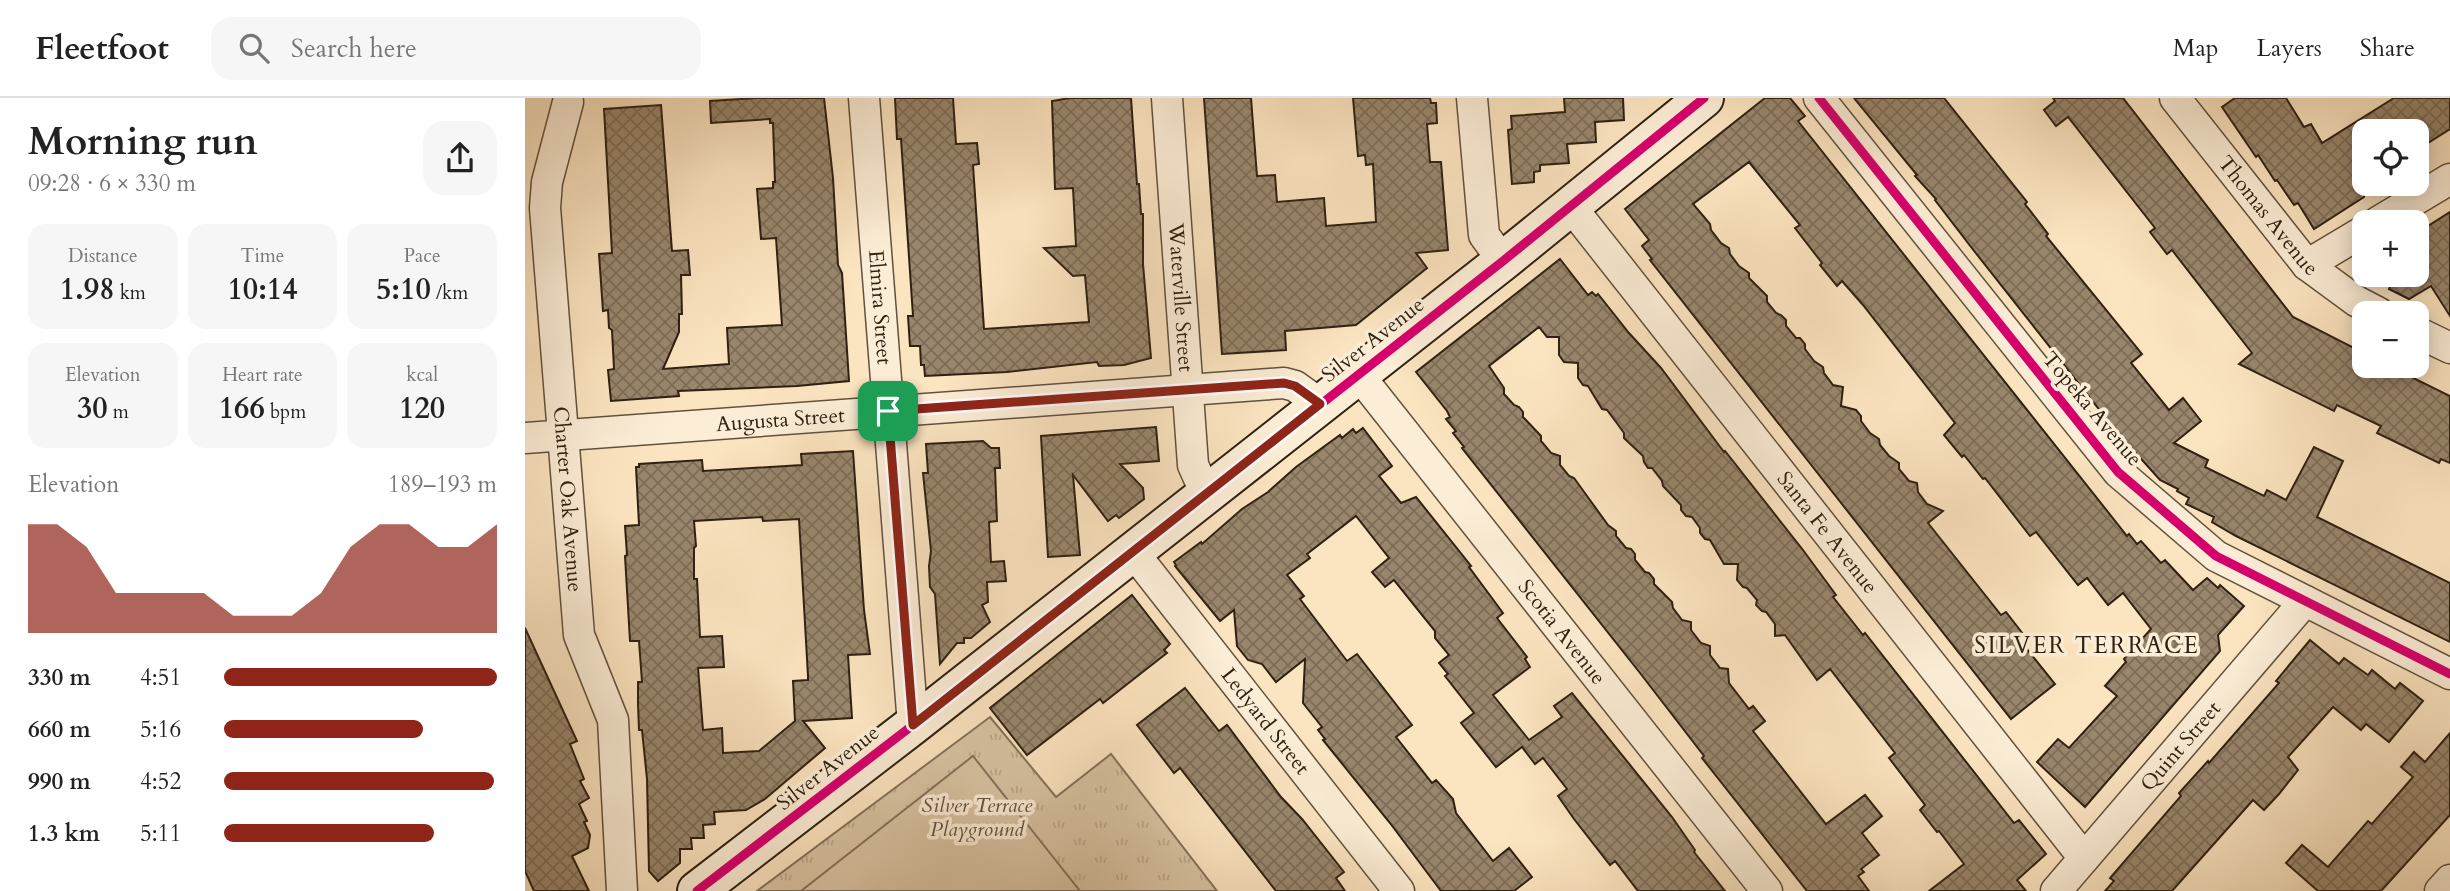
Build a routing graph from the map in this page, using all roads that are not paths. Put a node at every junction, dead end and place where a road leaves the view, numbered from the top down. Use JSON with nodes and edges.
{"nodes":[{"id":1,"x":864,"y":98,"type":"edge"},
{"id":2,"x":1167,"y":98,"type":"edge"},
{"id":3,"x":1472,"y":98,"type":"edge"},
{"id":4,"x":1704,"y":98,"type":"edge"},
{"id":5,"x":1819,"y":98,"type":"edge"},
{"id":6,"x":2175,"y":98,"type":"edge"},
{"id":7,"x":568,"y":102,"type":"dead end"},
{"id":8,"x":2450,"y":179,"type":"edge"},
{"id":9,"x":1571,"y":208,"type":"junction"},
{"id":10,"x":2398,"y":210,"type":"edge"},
{"id":11,"x":2352,"y":238,"type":"edge"},
{"id":12,"x":1503,"y":261,"type":"junction"},
{"id":13,"x":2307,"y":265,"type":"junction"},
{"id":14,"x":2355,"y":301,"type":"edge"},
{"id":15,"x":2429,"y":338,"type":"edge"},
{"id":16,"x":2450,"y":348,"type":"edge"},
{"id":17,"x":1358,"y":374,"type":"junction"},
{"id":18,"x":1188,"y":390,"type":"junction"},
{"id":19,"x":1320,"y":404,"type":"junction"},
{"id":20,"x":888,"y":411,"type":"junction"},
{"id":21,"x":562,"y":435,"type":"junction"},
{"id":22,"x":525,"y":438,"type":"edge"},
{"id":23,"x":1206,"y":494,"type":"junction"},
{"id":24,"x":1133,"y":552,"type":"junction"},
{"id":25,"x":2305,"y":601,"type":"junction"},
{"id":26,"x":2450,"y":674,"type":"edge"},
{"id":27,"x":913,"y":725,"type":"junction"},
{"id":28,"x":2084,"y":858,"type":"junction"},
{"id":29,"x":2450,"y":880,"type":"edge"},
{"id":30,"x":622,"y":891,"type":"edge"},
{"id":31,"x":697,"y":891,"type":"edge"},
{"id":32,"x":1399,"y":891,"type":"edge"},
{"id":33,"x":1766,"y":891,"type":"edge"},
{"id":34,"x":2056,"y":891,"type":"edge"},
{"id":35,"x":2440,"y":891,"type":"edge"}],
"edges":[{"from":1,"to":20,"type":"street","name":"Elmira Street"},
{"from":2,"to":18,"type":"street","name":"Waterville Street"},
{"from":3,"to":12,"type":"street"},
{"from":4,"to":9,"type":"street","name":"Silver Avenue"},
{"from":5,"to":25,"type":"street","name":"Topeka Avenue"},
{"from":6,"to":13,"type":"street","name":"Thomas Avenue"},
{"from":7,"to":21,"type":"street","name":"Charter Oak Avenue"},
{"from":8,"to":10,"type":"street"},
{"from":9,"to":12,"type":"street","name":"Silver Avenue"},
{"from":9,"to":28,"type":"street","name":"Santa Fe Avenue"},
{"from":11,"to":13,"type":"street"},
{"from":12,"to":17,"type":"street","name":"Silver Avenue"},
{"from":13,"to":14,"type":"street","name":"Thomas Avenue"},
{"from":15,"to":16,"type":"street"},
{"from":17,"to":19,"type":"street","name":"Silver Avenue"},
{"from":17,"to":33,"type":"street","name":"Scotia Avenue"},
{"from":18,"to":19,"type":"street","name":"Augusta Street"},
{"from":18,"to":20,"type":"street","name":"Augusta Street"},
{"from":18,"to":23,"type":"street","name":"Waterville Street"},
{"from":19,"to":23,"type":"street","name":"Silver Avenue"},
{"from":20,"to":21,"type":"street","name":"Augusta Street"},
{"from":20,"to":27,"type":"street","name":"Elmira Street"},
{"from":21,"to":22,"type":"street","name":"Augusta Street"},
{"from":21,"to":30,"type":"street","name":"Charter Oak Avenue"},
{"from":23,"to":24,"type":"street","name":"Silver Avenue"},
{"from":24,"to":27,"type":"street","name":"Silver Avenue"},
{"from":24,"to":32,"type":"street","name":"Ledyard Street"},
{"from":25,"to":26,"type":"street","name":"Topeka Avenue"},
{"from":25,"to":28,"type":"street","name":"Quint Street"},
{"from":27,"to":31,"type":"street","name":"Silver Avenue"},
{"from":28,"to":34,"type":"street","name":"Quint Street"},
{"from":29,"to":35,"type":"street"}]}
